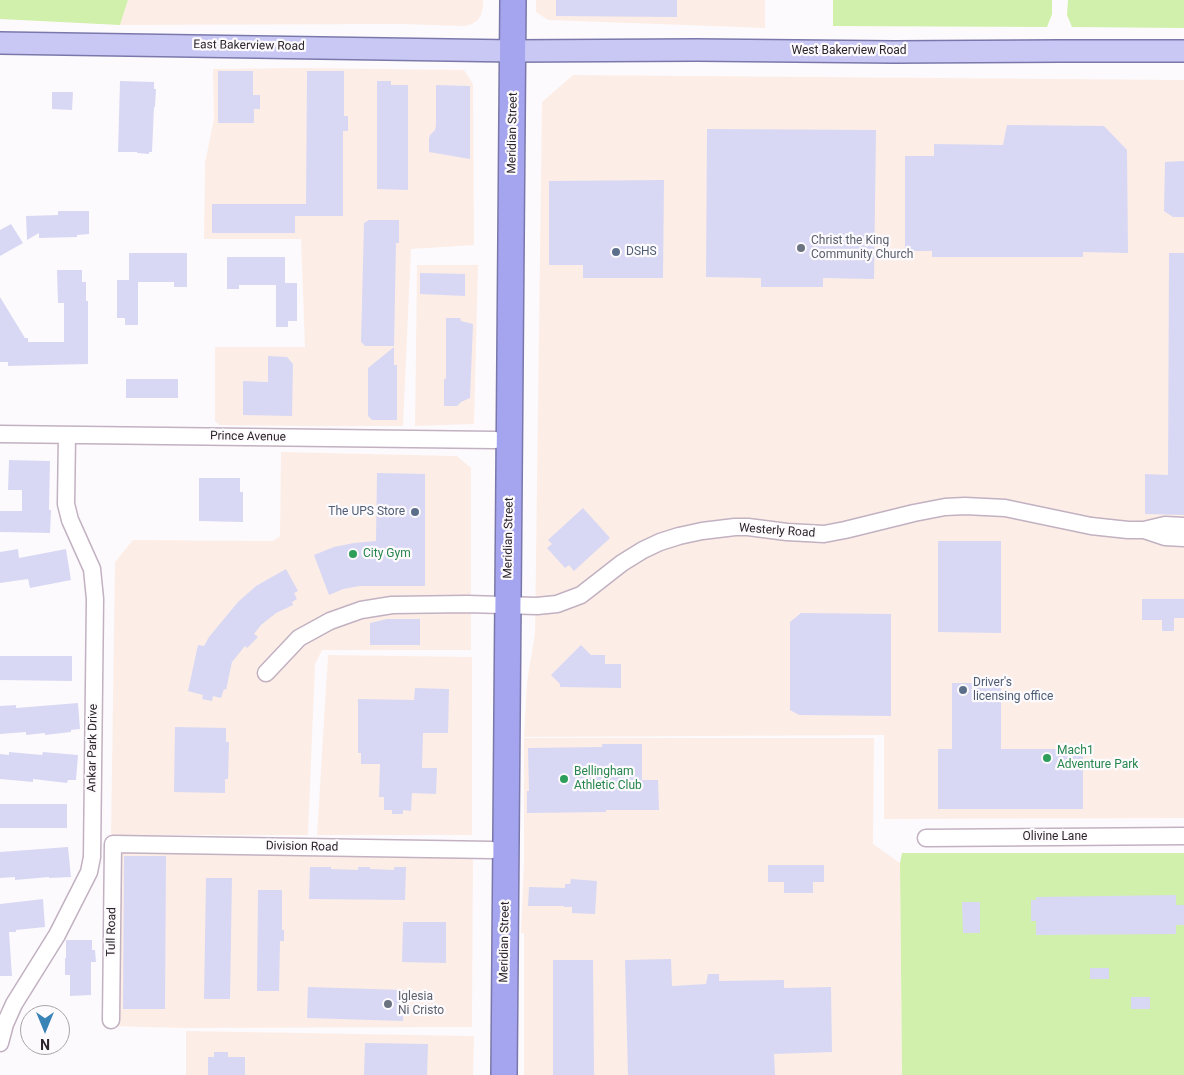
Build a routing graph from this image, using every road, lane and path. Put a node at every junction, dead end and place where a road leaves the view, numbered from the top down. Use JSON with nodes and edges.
{"nodes":[{"id":1,"x":499,"y":0,"type":"edge"},
{"id":2,"x":513,"y":0,"type":"edge"},
{"id":3,"x":0,"y":43,"type":"edge"},
{"id":4,"x":506,"y":50,"type":"junction"},
{"id":5,"x":1184,"y":51,"type":"edge"},
{"id":6,"x":0,"y":434,"type":"edge"},
{"id":7,"x":67,"y":435,"type":"junction"},
{"id":8,"x":495,"y":440,"type":"junction"},
{"id":9,"x":509,"y":500,"type":"junction"},
{"id":10,"x":1184,"y":526,"type":"edge"},
{"id":11,"x":1144,"y":530,"type":"junction"},
{"id":12,"x":1184,"y":538,"type":"edge"},
{"id":13,"x":501,"y":605,"type":"junction"},
{"id":14,"x":266,"y":673,"type":"dead end"},
{"id":15,"x":1184,"y":836,"type":"edge"},
{"id":16,"x":926,"y":838,"type":"dead end"},
{"id":17,"x":112,"y":844,"type":"joint"},
{"id":18,"x":499,"y":852,"type":"junction"},
{"id":19,"x":111,"y":1020,"type":"dead end"},
{"id":20,"x":0,"y":1043,"type":"edge"},
{"id":21,"x":490,"y":1075,"type":"edge"},
{"id":22,"x":504,"y":1075,"type":"edge"}],
"edges":[{"from":1,"to":4,"type":"highway","name":"Meridian Street"},
{"from":2,"to":4,"type":"highway","name":"Meridian Street"},
{"from":3,"to":4,"type":"main road","name":"East Bakerview Road"},
{"from":4,"to":5,"type":"main road","name":"West Bakerview Road"},
{"from":4,"to":8,"type":"highway","name":"Meridian Street"},
{"from":4,"to":9,"type":"highway","name":"Meridian Street"},
{"from":6,"to":7,"type":"street","name":"Prince Avenue"},
{"from":7,"to":8,"type":"street","name":"Prince Avenue"},
{"from":7,"to":20,"type":"street","name":"Ankar Park Drive"},
{"from":8,"to":9,"type":"highway"},
{"from":8,"to":13,"type":"highway","name":"Meridian Street"},
{"from":9,"to":13,"type":"highway","name":"Meridian Street"},
{"from":10,"to":11,"type":"street","name":"Westerly Road"},
{"from":11,"to":12,"type":"street","name":"Westerly Road"},
{"from":11,"to":13,"type":"street","name":"Westerly Road"},
{"from":13,"to":14,"type":"street","name":"Westerly Road"},
{"from":13,"to":18,"type":"highway","name":"Meridian Street"},
{"from":13,"to":18,"type":"highway","name":"Meridian Street"},
{"from":15,"to":16,"type":"street","name":"Olivine Lane"},
{"from":17,"to":18,"type":"street","name":"Division Road"},
{"from":17,"to":19,"type":"street","name":"Tull Road"},
{"from":18,"to":21,"type":"highway","name":"Meridian Street"},
{"from":18,"to":22,"type":"highway","name":"Meridian Street"}]}
